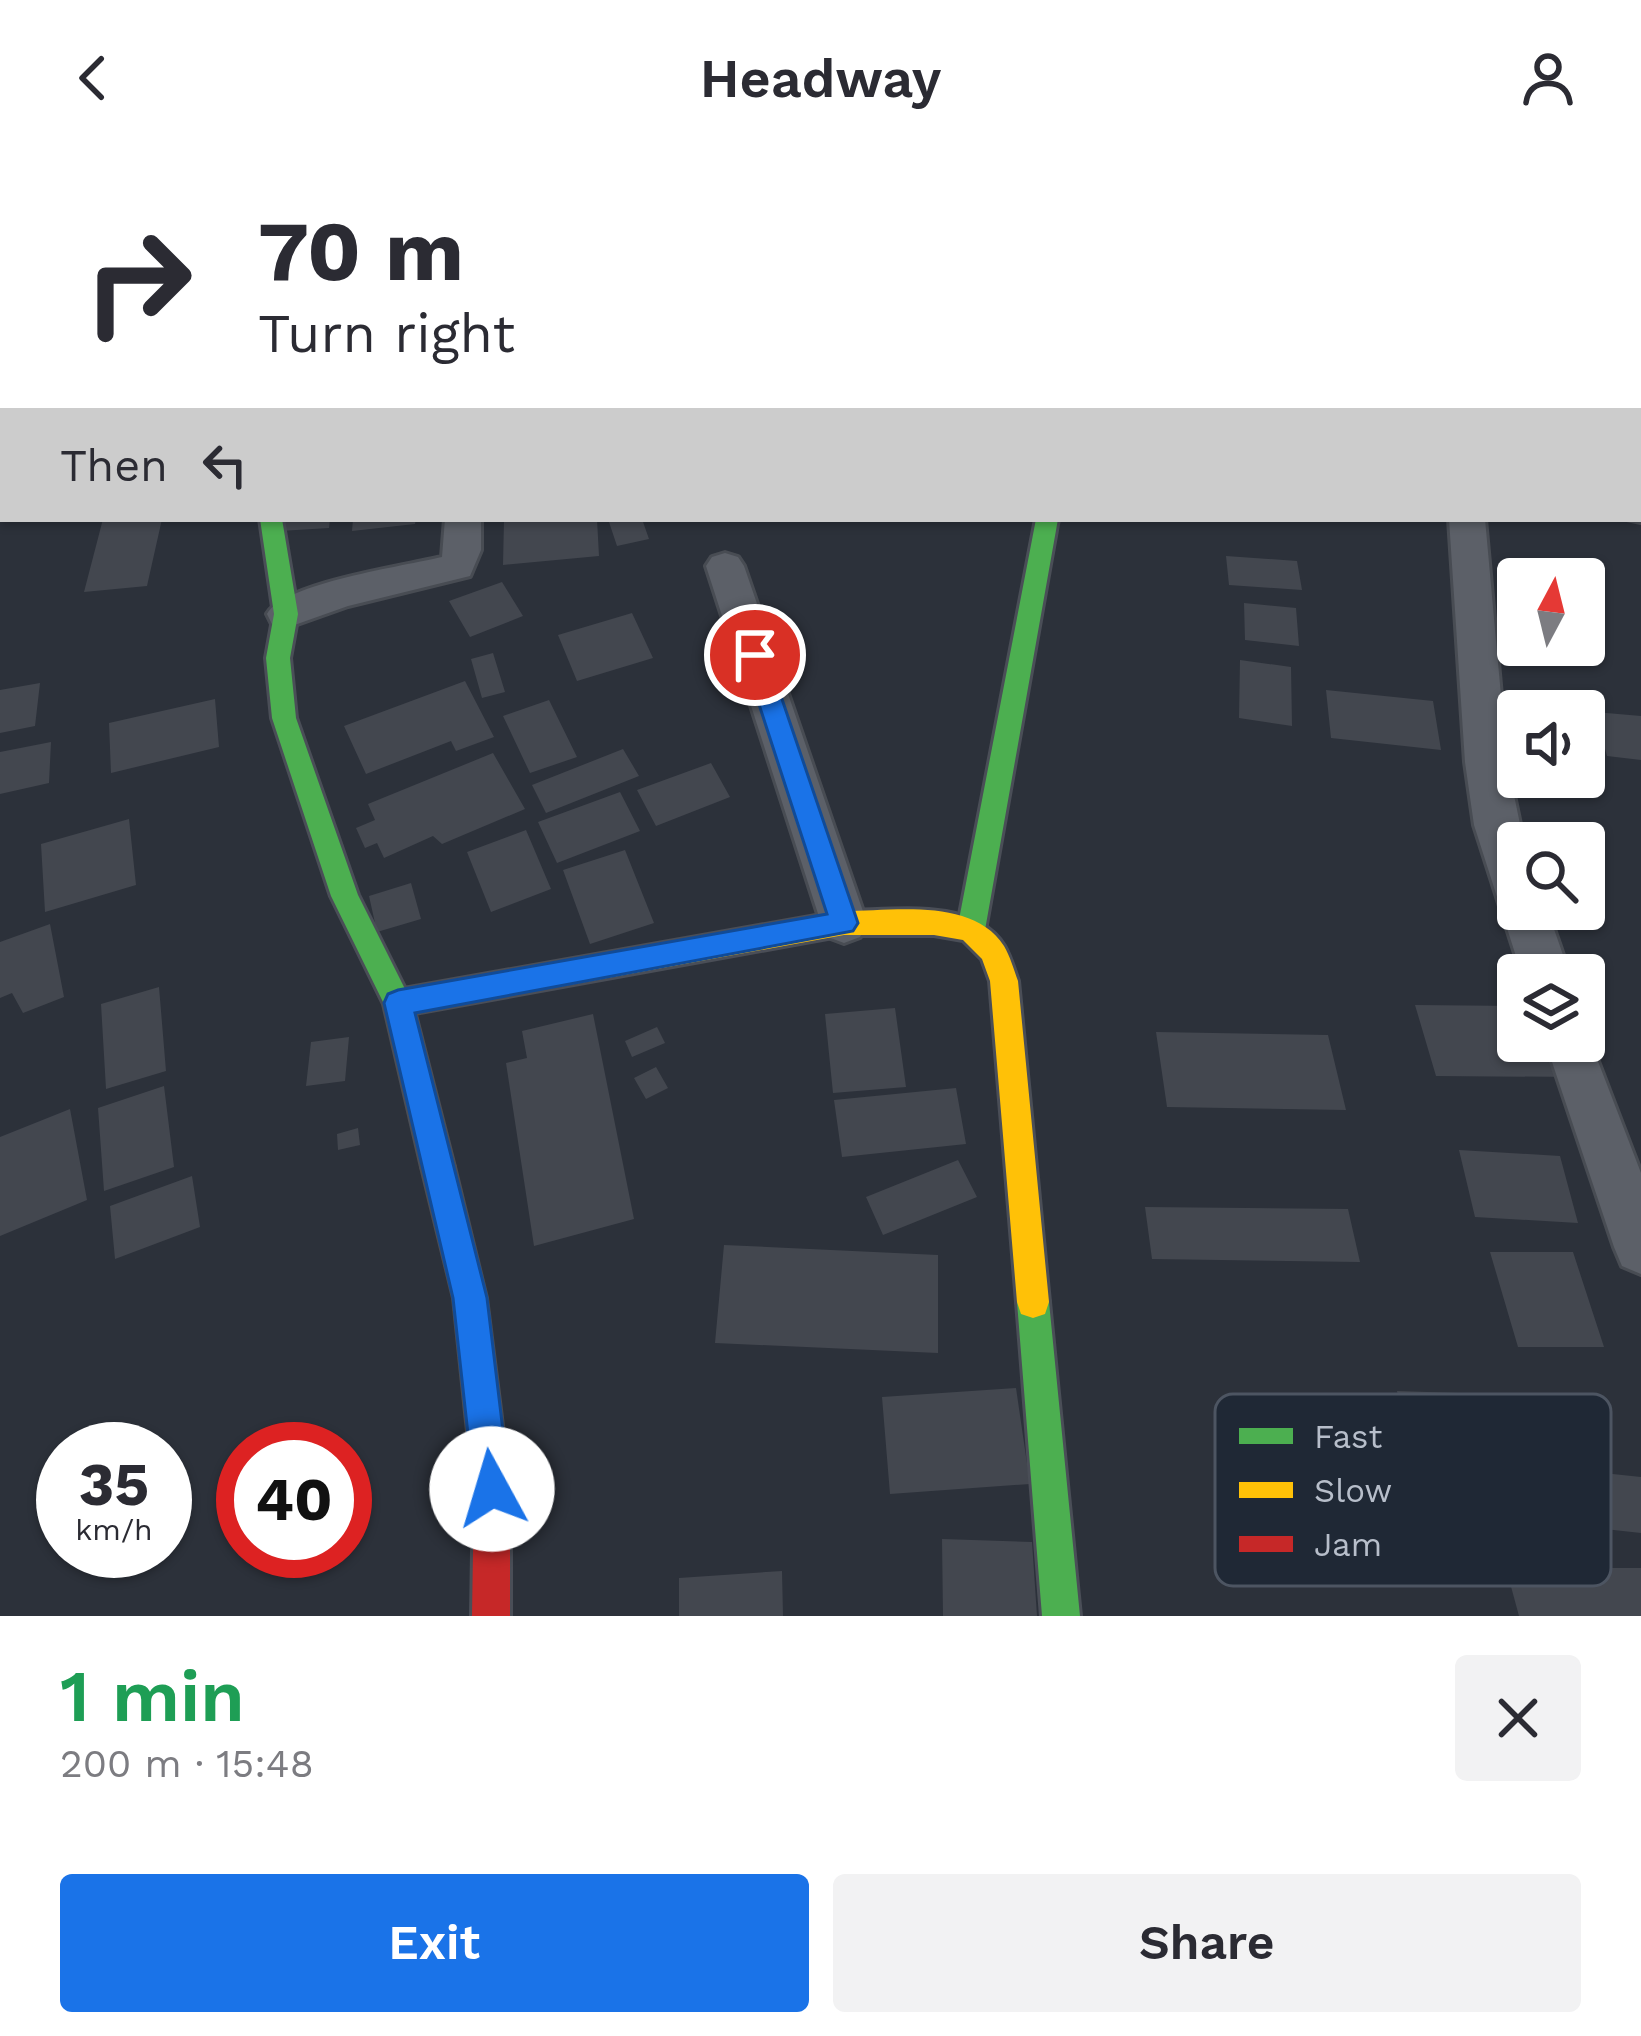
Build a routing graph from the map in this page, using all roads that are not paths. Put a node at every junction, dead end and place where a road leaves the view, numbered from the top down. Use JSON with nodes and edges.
{"nodes":[{"id":1,"x":271,"y":522,"type":"edge"},
{"id":2,"x":463,"y":522,"type":"edge"},
{"id":3,"x":1046,"y":522,"type":"edge"},
{"id":4,"x":1467,"y":522,"type":"edge"},
{"id":5,"x":725,"y":566,"type":"dead end"},
{"id":6,"x":286,"y":614,"type":"junction"},
{"id":7,"x":1497,"y":828,"type":"edge"},
{"id":8,"x":844,"y":923,"type":"junction"},
{"id":9,"x":971,"y":930,"type":"junction"},
{"id":10,"x":398,"y":1003,"type":"junction"},
{"id":11,"x":1576,"y":1062,"type":"edge"},
{"id":12,"x":1641,"y":1247,"type":"edge"},
{"id":13,"x":491,"y":1616,"type":"edge"},
{"id":14,"x":1061,"y":1616,"type":"edge"}],
"edges":[{"from":1,"to":6,"type":"street"},
{"from":2,"to":6,"type":"street"},
{"from":3,"to":9,"type":"street"},
{"from":4,"to":7,"type":"street"},
{"from":5,"to":8,"type":"street"},
{"from":6,"to":10,"type":"street"},
{"from":8,"to":9,"type":"street"},
{"from":8,"to":10,"type":"street"},
{"from":9,"to":14,"type":"street"},
{"from":10,"to":13,"type":"street"},
{"from":11,"to":12,"type":"street"}]}
